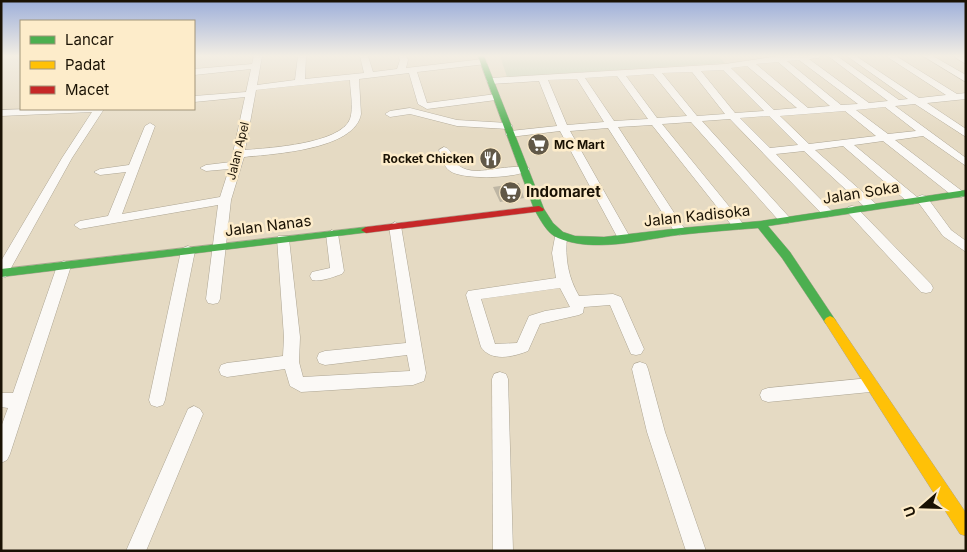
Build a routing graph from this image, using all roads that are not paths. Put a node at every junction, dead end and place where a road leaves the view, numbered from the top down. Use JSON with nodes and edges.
{"nodes":[{"id":1,"x":491,"y":81,"type":"edge"},
{"id":2,"x":253,"y":82,"type":"edge"},
{"id":3,"x":300,"y":82,"type":"edge"},
{"id":4,"x":354,"y":82,"type":"edge"},
{"id":5,"x":416,"y":82,"type":"edge"},
{"id":6,"x":544,"y":82,"type":"edge"},
{"id":7,"x":583,"y":82,"type":"edge"},
{"id":8,"x":626,"y":82,"type":"edge"},
{"id":9,"x":664,"y":82,"type":"edge"},
{"id":10,"x":705,"y":82,"type":"edge"},
{"id":11,"x":740,"y":82,"type":"edge"},
{"id":12,"x":771,"y":82,"type":"edge"},
{"id":13,"x":808,"y":82,"type":"edge"},
{"id":14,"x":834,"y":82,"type":"edge"},
{"id":15,"x":864,"y":82,"type":"edge"},
{"id":16,"x":890,"y":82,"type":"edge"},
{"id":17,"x":936,"y":82,"type":"edge"},
{"id":18,"x":252,"y":91,"type":"junction"},
{"id":19,"x":961,"y":96,"type":"edge"},
{"id":20,"x":496,"y":97,"type":"junction"},
{"id":21,"x":195,"y":99,"type":"edge"},
{"id":22,"x":918,"y":100,"type":"junction"},
{"id":23,"x":890,"y":103,"type":"junction"},
{"id":24,"x":966,"y":104,"type":"edge"},
{"id":25,"x":867,"y":106,"type":"junction"},
{"id":26,"x":842,"y":108,"type":"junction"},
{"id":27,"x":69,"y":110,"type":"edge"},
{"id":28,"x":98,"y":110,"type":"edge"},
{"id":29,"x":806,"y":111,"type":"junction"},
{"id":30,"x":1,"y":113,"type":"edge"},
{"id":31,"x":771,"y":113,"type":"junction"},
{"id":32,"x":390,"y":114,"type":"dead end"},
{"id":33,"x":733,"y":117,"type":"junction"},
{"id":34,"x":695,"y":120,"type":"junction"},
{"id":35,"x":655,"y":122,"type":"junction"},
{"id":36,"x":610,"y":125,"type":"junction"},
{"id":37,"x":150,"y":126,"type":"dead end"},
{"id":38,"x":563,"y":128,"type":"junction"},
{"id":39,"x":509,"y":130,"type":"junction"},
{"id":40,"x":925,"y":133,"type":"junction"},
{"id":41,"x":966,"y":134,"type":"edge"},
{"id":42,"x":889,"y":138,"type":"junction"},
{"id":43,"x":847,"y":144,"type":"junction"},
{"id":44,"x":807,"y":148,"type":"junction"},
{"id":45,"x":444,"y":150,"type":"dead end"},
{"id":46,"x":768,"y":152,"type":"junction"},
{"id":47,"x":237,"y":160,"type":"junction"},
{"id":48,"x":966,"y":163,"type":"edge"},
{"id":49,"x":132,"y":168,"type":"junction"},
{"id":50,"x":206,"y":168,"type":"dead end"},
{"id":51,"x":524,"y":169,"type":"junction"},
{"id":52,"x":100,"y":172,"type":"dead end"},
{"id":53,"x":962,"y":194,"type":"edge"},
{"id":54,"x":918,"y":199,"type":"junction"},
{"id":55,"x":225,"y":200,"type":"junction"},
{"id":56,"x":871,"y":206,"type":"junction"},
{"id":57,"x":539,"y":209,"type":"junction"},
{"id":58,"x":852,"y":210,"type":"junction"},
{"id":59,"x":828,"y":213,"type":"junction"},
{"id":60,"x":113,"y":220,"type":"junction"},
{"id":61,"x":785,"y":220,"type":"junction"},
{"id":62,"x":737,"y":224,"type":"junction"},
{"id":63,"x":761,"y":224,"type":"junction"},
{"id":64,"x":80,"y":225,"type":"dead end"},
{"id":65,"x":395,"y":226,"type":"junction"},
{"id":66,"x":680,"y":231,"type":"junction"},
{"id":67,"x":332,"y":234,"type":"junction"},
{"id":68,"x":561,"y":237,"type":"junction"},
{"id":69,"x":625,"y":239,"type":"junction"},
{"id":70,"x":283,"y":240,"type":"junction"},
{"id":71,"x":219,"y":247,"type":"junction"},
{"id":72,"x":966,"y":248,"type":"edge"},
{"id":73,"x":188,"y":251,"type":"junction"},
{"id":74,"x":64,"y":266,"type":"junction"},
{"id":75,"x":1,"y":273,"type":"edge"},
{"id":76,"x":317,"y":276,"type":"dead end"},
{"id":77,"x":564,"y":282,"type":"junction"},
{"id":78,"x":926,"y":288,"type":"dead end"},
{"id":79,"x":213,"y":299,"type":"dead end"},
{"id":80,"x":576,"y":302,"type":"junction"},
{"id":81,"x":414,"y":348,"type":"junction"},
{"id":82,"x":636,"y":349,"type":"dead end"},
{"id":83,"x":325,"y":358,"type":"dead end"},
{"id":84,"x":291,"y":362,"type":"junction"},
{"id":85,"x":640,"y":369,"type":"dead end"},
{"id":86,"x":227,"y":370,"type":"dead end"},
{"id":87,"x":500,"y":379,"type":"dead end"},
{"id":88,"x":870,"y":386,"type":"junction"},
{"id":89,"x":768,"y":394,"type":"dead end"},
{"id":90,"x":157,"y":400,"type":"dead end"},
{"id":91,"x":10,"y":401,"type":"edge"},
{"id":92,"x":194,"y":414,"type":"dead end"},
{"id":93,"x":1,"y":454,"type":"edge"},
{"id":94,"x":966,"y":528,"type":"edge"},
{"id":95,"x":136,"y":551,"type":"edge"},
{"id":96,"x":503,"y":551,"type":"edge"},
{"id":97,"x":696,"y":551,"type":"edge"}],
"edges":[{"from":1,"to":20,"type":"street"},
{"from":2,"to":18,"type":"street","name":"Jalan Apel"},
{"from":3,"to":18,"type":"street"},
{"from":4,"to":47,"type":"street"},
{"from":5,"to":20,"type":"street"},
{"from":6,"to":38,"type":"street"},
{"from":7,"to":36,"type":"street"},
{"from":8,"to":35,"type":"street"},
{"from":9,"to":34,"type":"street"},
{"from":10,"to":33,"type":"street"},
{"from":11,"to":31,"type":"street"},
{"from":12,"to":29,"type":"street"},
{"from":13,"to":26,"type":"street"},
{"from":14,"to":25,"type":"street"},
{"from":15,"to":23,"type":"street"},
{"from":16,"to":22,"type":"street"},
{"from":17,"to":19,"type":"street"},
{"from":18,"to":21,"type":"street"},
{"from":18,"to":47,"type":"street","name":"Jalan Apel"},
{"from":19,"to":22,"type":"street"},
{"from":19,"to":24,"type":"street"},
{"from":20,"to":39,"type":"street"},
{"from":22,"to":23,"type":"street"},
{"from":22,"to":41,"type":"street"},
{"from":23,"to":25,"type":"street"},
{"from":23,"to":40,"type":"street"},
{"from":25,"to":26,"type":"street"},
{"from":26,"to":29,"type":"street"},
{"from":26,"to":42,"type":"street"},
{"from":27,"to":30,"type":"street"},
{"from":28,"to":75,"type":"street"},
{"from":29,"to":31,"type":"street"},
{"from":31,"to":33,"type":"street"},
{"from":31,"to":44,"type":"street"},
{"from":32,"to":39,"type":"street"},
{"from":33,"to":34,"type":"street"},
{"from":33,"to":46,"type":"street"},
{"from":34,"to":35,"type":"street"},
{"from":34,"to":61,"type":"street"},
{"from":35,"to":36,"type":"street"},
{"from":35,"to":62,"type":"street"},
{"from":36,"to":38,"type":"street"},
{"from":36,"to":66,"type":"street"},
{"from":37,"to":49,"type":"street"},
{"from":38,"to":39,"type":"street"},
{"from":38,"to":69,"type":"street"},
{"from":39,"to":51,"type":"street"},
{"from":40,"to":42,"type":"street"},
{"from":40,"to":48,"type":"street"},
{"from":42,"to":43,"type":"street"},
{"from":42,"to":53,"type":"street"},
{"from":43,"to":44,"type":"street"},
{"from":43,"to":54,"type":"street"},
{"from":44,"to":46,"type":"street"},
{"from":44,"to":56,"type":"street"},
{"from":45,"to":51,"type":"street"},
{"from":46,"to":59,"type":"street"},
{"from":47,"to":50,"type":"street"},
{"from":47,"to":55,"type":"street","name":"Jalan Apel"},
{"from":49,"to":52,"type":"street"},
{"from":49,"to":60,"type":"street"},
{"from":51,"to":57,"type":"street"},
{"from":53,"to":54,"type":"street","name":"Jalan Soka"},
{"from":54,"to":56,"type":"street","name":"Jalan Soka"},
{"from":54,"to":72,"type":"street"},
{"from":55,"to":60,"type":"street"},
{"from":55,"to":71,"type":"street","name":"Jalan Apel"},
{"from":56,"to":58,"type":"street","name":"Jalan Soka"},
{"from":57,"to":65,"type":"street","name":"Jalan Nanas"},
{"from":57,"to":68,"type":"street"},
{"from":58,"to":59,"type":"street","name":"Jalan Soka"},
{"from":58,"to":78,"type":"street"},
{"from":59,"to":61,"type":"street","name":"Jalan Soka"},
{"from":60,"to":64,"type":"street"},
{"from":61,"to":63,"type":"street","name":"Jalan Soka"},
{"from":62,"to":63,"type":"street","name":"Jalan Kadisoka"},
{"from":62,"to":66,"type":"street","name":"Jalan Kadisoka"},
{"from":63,"to":88,"type":"street","name":"Jalan Kadisoka"},
{"from":65,"to":67,"type":"street","name":"Jalan Nanas"},
{"from":65,"to":81,"type":"street"},
{"from":66,"to":69,"type":"street","name":"Jalan Kadisoka"},
{"from":67,"to":70,"type":"street","name":"Jalan Nanas"},
{"from":67,"to":76,"type":"street"},
{"from":68,"to":69,"type":"street","name":"Jalan Kadisoka"},
{"from":68,"to":77,"type":"street"},
{"from":70,"to":71,"type":"street","name":"Jalan Nanas"},
{"from":70,"to":84,"type":"street"},
{"from":71,"to":73,"type":"street","name":"Jalan Nanas"},
{"from":71,"to":79,"type":"street","name":"Jalan Apel"},
{"from":73,"to":74,"type":"street","name":"Jalan Nanas"},
{"from":73,"to":90,"type":"street"},
{"from":74,"to":75,"type":"street","name":"Jalan Nanas"},
{"from":74,"to":91,"type":"street"},
{"from":77,"to":80,"type":"street"},
{"from":77,"to":80,"type":"street"},
{"from":80,"to":82,"type":"street"},
{"from":81,"to":83,"type":"street"},
{"from":81,"to":84,"type":"street"},
{"from":84,"to":86,"type":"street"},
{"from":85,"to":97,"type":"street"},
{"from":87,"to":96,"type":"street"},
{"from":88,"to":89,"type":"street"},
{"from":88,"to":94,"type":"street","name":"Jalan Kadisoka"},
{"from":91,"to":93,"type":"street"},
{"from":92,"to":95,"type":"street"}]}
